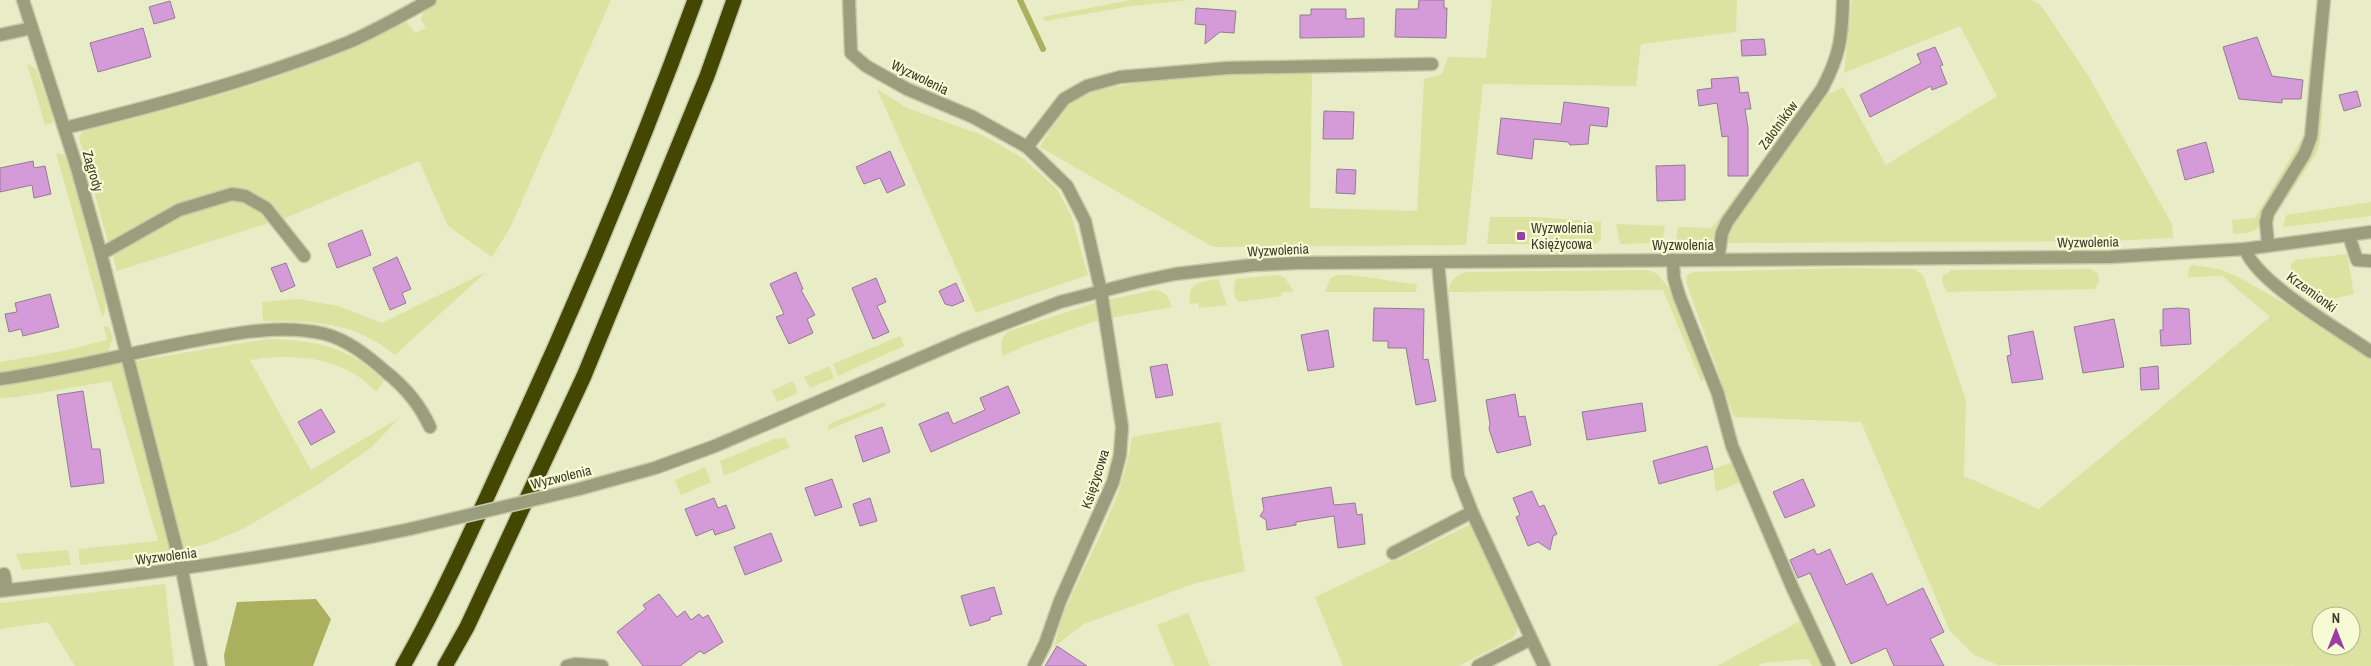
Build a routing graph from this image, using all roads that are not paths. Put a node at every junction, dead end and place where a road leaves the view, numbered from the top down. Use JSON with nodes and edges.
{"nodes":[{"id":1,"x":23,"y":0,"type":"edge"},
{"id":2,"x":430,"y":0,"type":"edge"},
{"id":3,"x":695,"y":0,"type":"edge"},
{"id":4,"x":734,"y":0,"type":"edge"},
{"id":5,"x":848,"y":0,"type":"edge"},
{"id":6,"x":1843,"y":0,"type":"edge"},
{"id":7,"x":2324,"y":0,"type":"edge"},
{"id":8,"x":32,"y":28,"type":"junction"},
{"id":9,"x":0,"y":35,"type":"edge"},
{"id":10,"x":1432,"y":64,"type":"dead end"},
{"id":11,"x":65,"y":128,"type":"junction"},
{"id":12,"x":1028,"y":147,"type":"junction"},
{"id":13,"x":2371,"y":232,"type":"edge"},
{"id":14,"x":2349,"y":236,"type":"junction"},
{"id":15,"x":2268,"y":246,"type":"junction"},
{"id":16,"x":2245,"y":248,"type":"junction"},
{"id":17,"x":101,"y":254,"type":"junction"},
{"id":18,"x":304,"y":256,"type":"dead end"},
{"id":19,"x":1673,"y":260,"type":"junction"},
{"id":20,"x":1718,"y":260,"type":"junction"},
{"id":21,"x":2371,"y":261,"type":"edge"},
{"id":22,"x":1438,"y":262,"type":"junction"},
{"id":23,"x":1101,"y":290,"type":"junction"},
{"id":24,"x":2371,"y":352,"type":"edge"},
{"id":25,"x":126,"y":353,"type":"junction"},
{"id":26,"x":0,"y":380,"type":"edge"},
{"id":27,"x":430,"y":427,"type":"dead end"},
{"id":28,"x":1472,"y":512,"type":"junction"},
{"id":29,"x":1393,"y":553,"type":"dead end"},
{"id":30,"x":182,"y":570,"type":"junction"},
{"id":31,"x":4,"y":574,"type":"dead end"},
{"id":32,"x":4,"y":591,"type":"edge"},
{"id":33,"x":1531,"y":639,"type":"junction"},
{"id":34,"x":201,"y":666,"type":"edge"},
{"id":35,"x":403,"y":666,"type":"edge"},
{"id":36,"x":445,"y":666,"type":"edge"},
{"id":37,"x":568,"y":666,"type":"edge"},
{"id":38,"x":602,"y":666,"type":"edge"},
{"id":39,"x":1034,"y":666,"type":"edge"},
{"id":40,"x":1478,"y":666,"type":"edge"},
{"id":41,"x":1544,"y":666,"type":"edge"},
{"id":42,"x":1829,"y":666,"type":"edge"}],
"edges":[{"from":1,"to":8,"type":"street","name":"Zagrody"},
{"from":2,"to":11,"type":"street"},
{"from":3,"to":35,"type":"highway"},
{"from":4,"to":36,"type":"highway"},
{"from":5,"to":12,"type":"street","name":"Wyzwolenia"},
{"from":6,"to":20,"type":"street","name":"Zalotników"},
{"from":7,"to":15,"type":"street"},
{"from":8,"to":9,"type":"street"},
{"from":8,"to":11,"type":"street","name":"Zagrody"},
{"from":10,"to":12,"type":"street"},
{"from":11,"to":17,"type":"street","name":"Zagrody"},
{"from":12,"to":23,"type":"street","name":"Wyzwolenia"},
{"from":13,"to":14,"type":"street","name":"Wyzwolenia"},
{"from":14,"to":15,"type":"street","name":"Wyzwolenia"},
{"from":14,"to":21,"type":"street"},
{"from":15,"to":16,"type":"street","name":"Wyzwolenia"},
{"from":16,"to":20,"type":"street","name":"Wyzwolenia"},
{"from":16,"to":24,"type":"street","name":"Krzemionki"},
{"from":17,"to":18,"type":"street"},
{"from":17,"to":25,"type":"street","name":"Zagrody"},
{"from":19,"to":20,"type":"street","name":"Wyzwolenia"},
{"from":19,"to":22,"type":"street","name":"Wyzwolenia"},
{"from":19,"to":42,"type":"street"},
{"from":22,"to":23,"type":"street","name":"Wyzwolenia"},
{"from":22,"to":28,"type":"street"},
{"from":23,"to":30,"type":"street","name":"Wyzwolenia","bridge":true},
{"from":23,"to":39,"type":"street","name":"Księżycowa"},
{"from":25,"to":26,"type":"street"},
{"from":25,"to":27,"type":"street"},
{"from":25,"to":30,"type":"street","name":"Zagrody"},
{"from":28,"to":29,"type":"street"},
{"from":28,"to":33,"type":"street"},
{"from":30,"to":32,"type":"street","name":"Wyzwolenia"},
{"from":30,"to":34,"type":"street","name":"Zagrody"},
{"from":31,"to":32,"type":"street"},
{"from":33,"to":40,"type":"street"},
{"from":33,"to":41,"type":"street"},
{"from":37,"to":38,"type":"street"}]}
